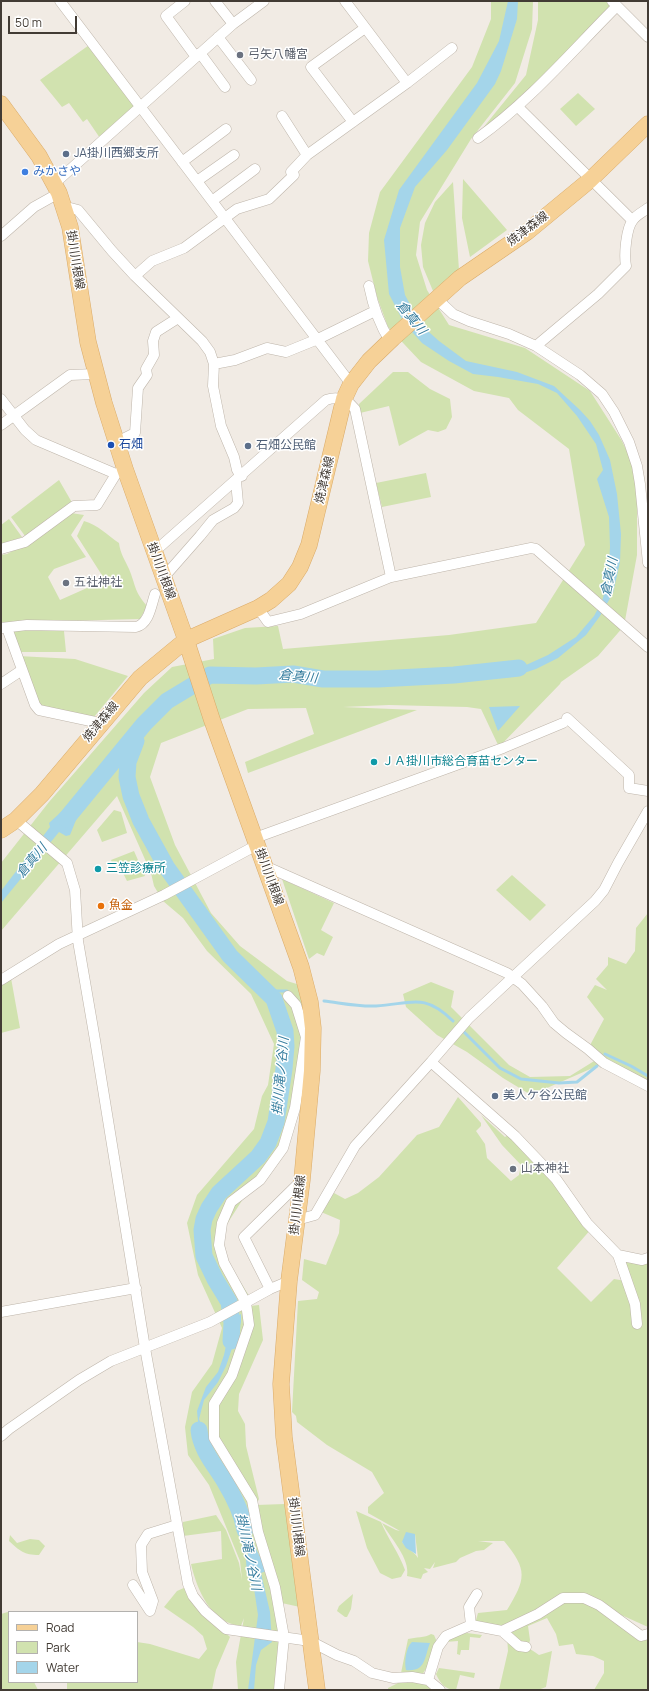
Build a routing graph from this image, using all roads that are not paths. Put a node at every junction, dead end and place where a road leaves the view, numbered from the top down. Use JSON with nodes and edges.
{"nodes":[{"id":1,"x":60,"y":1,"type":"edge"},
{"id":2,"x":185,"y":1,"type":"edge"},
{"id":3,"x":215,"y":1,"type":"edge"},
{"id":4,"x":264,"y":1,"type":"edge"},
{"id":5,"x":345,"y":1,"type":"edge"},
{"id":6,"x":615,"y":4,"type":"edge"},
{"id":7,"x":233,"y":24,"type":"junction"},
{"id":8,"x":365,"y":28,"type":"junction"},
{"id":9,"x":218,"y":37,"type":"junction"},
{"id":10,"x":648,"y":37,"type":"edge"},
{"id":11,"x":452,"y":48,"type":"dead end"},
{"id":12,"x":198,"y":55,"type":"junction"},
{"id":13,"x":251,"y":80,"type":"dead end"},
{"id":14,"x":407,"y":83,"type":"junction"},
{"id":15,"x":225,"y":87,"type":"dead end"},
{"id":16,"x":1,"y":104,"type":"edge"},
{"id":17,"x":518,"y":107,"type":"junction"},
{"id":18,"x":141,"y":108,"type":"junction"},
{"id":19,"x":282,"y":116,"type":"dead end"},
{"id":20,"x":353,"y":122,"type":"junction"},
{"id":21,"x":648,"y":124,"type":"edge"},
{"id":22,"x":226,"y":129,"type":"dead end"},
{"id":23,"x":478,"y":138,"type":"dead end"},
{"id":24,"x":234,"y":155,"type":"dead end"},
{"id":25,"x":306,"y":155,"type":"junction"},
{"id":26,"x":182,"y":162,"type":"junction"},
{"id":27,"x":255,"y":169,"type":"dead end"},
{"id":28,"x":590,"y":180,"type":"junction"},
{"id":29,"x":197,"y":181,"type":"junction"},
{"id":30,"x":59,"y":194,"type":"junction"},
{"id":31,"x":212,"y":201,"type":"junction"},
{"id":32,"x":648,"y":208,"type":"edge"},
{"id":33,"x":224,"y":217,"type":"junction"},
{"id":34,"x":632,"y":220,"type":"junction"},
{"id":35,"x":1,"y":236,"type":"edge"},
{"id":36,"x":135,"y":276,"type":"junction"},
{"id":37,"x":369,"y":286,"type":"dead end"},
{"id":38,"x":432,"y":303,"type":"junction"},
{"id":39,"x":376,"y":312,"type":"junction"},
{"id":40,"x":178,"y":318,"type":"junction"},
{"id":41,"x":318,"y":339,"type":"junction"},
{"id":42,"x":392,"y":339,"type":"junction"},
{"id":43,"x":536,"y":346,"type":"junction"},
{"id":44,"x":214,"y":364,"type":"junction"},
{"id":45,"x":95,"y":374,"type":"junction"},
{"id":46,"x":351,"y":384,"type":"junction"},
{"id":47,"x":1,"y":399,"type":"edge"},
{"id":48,"x":344,"y":399,"type":"junction"},
{"id":49,"x":14,"y":415,"type":"junction"},
{"id":50,"x":1,"y":425,"type":"edge"},
{"id":51,"x":117,"y":442,"type":"junction"},
{"id":52,"x":121,"y":472,"type":"junction"},
{"id":53,"x":239,"y":479,"type":"junction"},
{"id":54,"x":188,"y":523,"type":"junction"},
{"id":55,"x":200,"y":536,"type":"junction"},
{"id":56,"x":1,"y":549,"type":"edge"},
{"id":57,"x":154,"y":552,"type":"junction"},
{"id":58,"x":648,"y":563,"type":"edge"},
{"id":59,"x":164,"y":577,"type":"junction"},
{"id":60,"x":391,"y":577,"type":"junction"},
{"id":61,"x":155,"y":594,"type":"dead end"},
{"id":62,"x":258,"y":608,"type":"junction"},
{"id":63,"x":4,"y":628,"type":"edge"},
{"id":64,"x":186,"y":640,"type":"junction"},
{"id":65,"x":648,"y":647,"type":"edge"},
{"id":66,"x":22,"y":670,"type":"junction"},
{"id":67,"x":1,"y":684,"type":"edge"},
{"id":68,"x":100,"y":723,"type":"junction"},
{"id":69,"x":648,"y":791,"type":"edge"},
{"id":70,"x":648,"y":811,"type":"edge"},
{"id":71,"x":21,"y":824,"type":"junction"},
{"id":72,"x":1,"y":830,"type":"edge"},
{"id":73,"x":256,"y":842,"type":"junction"},
{"id":74,"x":265,"y":866,"type":"junction"},
{"id":75,"x":77,"y":934,"type":"junction"},
{"id":76,"x":514,"y":978,"type":"junction"},
{"id":77,"x":1,"y":980,"type":"edge"},
{"id":78,"x":288,"y":996,"type":"dead end"},
{"id":79,"x":431,"y":1062,"type":"junction"},
{"id":80,"x":648,"y":1086,"type":"edge"},
{"id":81,"x":302,"y":1180,"type":"junction"},
{"id":82,"x":297,"y":1220,"type":"junction"},
{"id":83,"x":618,"y":1255,"type":"junction"},
{"id":84,"x":648,"y":1258,"type":"edge"},
{"id":85,"x":289,"y":1281,"type":"junction"},
{"id":86,"x":136,"y":1288,"type":"junction"},
{"id":87,"x":270,"y":1289,"type":"junction"},
{"id":88,"x":243,"y":1304,"type":"junction"},
{"id":89,"x":1,"y":1312,"type":"edge"},
{"id":90,"x":637,"y":1324,"type":"dead end"},
{"id":91,"x":145,"y":1348,"type":"junction"},
{"id":92,"x":1,"y":1436,"type":"edge"},
{"id":93,"x":177,"y":1525,"type":"junction"},
{"id":94,"x":133,"y":1586,"type":"dead end"},
{"id":95,"x":476,"y":1594,"type":"dead end"},
{"id":96,"x":471,"y":1625,"type":"junction"},
{"id":97,"x":502,"y":1631,"type":"junction"},
{"id":98,"x":648,"y":1634,"type":"edge"},
{"id":99,"x":284,"y":1637,"type":"junction"},
{"id":100,"x":310,"y":1640,"type":"junction"},
{"id":101,"x":526,"y":1647,"type":"dead end"},
{"id":102,"x":428,"y":1680,"type":"junction"},
{"id":103,"x":279,"y":1690,"type":"edge"},
{"id":104,"x":317,"y":1690,"type":"edge"},
{"id":105,"x":440,"y":1690,"type":"edge"}],
"edges":[{"from":1,"to":18,"type":"street"},
{"from":2,"to":12,"type":"street"},
{"from":3,"to":7,"type":"street"},
{"from":4,"to":7,"type":"street"},
{"from":5,"to":8,"type":"street"},
{"from":6,"to":10,"type":"street"},
{"from":6,"to":17,"type":"street"},
{"from":7,"to":9,"type":"street"},
{"from":8,"to":14,"type":"street"},
{"from":8,"to":20,"type":"street"},
{"from":9,"to":12,"type":"street"},
{"from":9,"to":13,"type":"street"},
{"from":11,"to":14,"type":"street"},
{"from":12,"to":15,"type":"street"},
{"from":12,"to":18,"type":"street"},
{"from":14,"to":20,"type":"street"},
{"from":16,"to":30,"type":"main road","name":"掛川川根線"},
{"from":17,"to":23,"type":"street"},
{"from":17,"to":28,"type":"street"},
{"from":18,"to":26,"type":"street"},
{"from":18,"to":30,"type":"street"},
{"from":19,"to":25,"type":"street"},
{"from":20,"to":25,"type":"street"},
{"from":21,"to":28,"type":"main road","name":"焼津森線"},
{"from":22,"to":26,"type":"street"},
{"from":24,"to":29,"type":"street"},
{"from":25,"to":33,"type":"street"},
{"from":26,"to":29,"type":"street"},
{"from":27,"to":31,"type":"street"},
{"from":28,"to":34,"type":"street"},
{"from":28,"to":38,"type":"main road","name":"焼津森線"},
{"from":29,"to":31,"type":"street"},
{"from":30,"to":35,"type":"street"},
{"from":30,"to":36,"type":"street"},
{"from":30,"to":45,"type":"main road","name":"掛川川根線"},
{"from":31,"to":33,"type":"street"},
{"from":32,"to":34,"type":"street"},
{"from":33,"to":36,"type":"street"},
{"from":33,"to":41,"type":"street"},
{"from":34,"to":43,"type":"street"},
{"from":36,"to":40,"type":"street"},
{"from":37,"to":39,"type":"street"},
{"from":38,"to":42,"type":"main road","name":"焼津森線"},
{"from":38,"to":43,"type":"street"},
{"from":39,"to":41,"type":"street"},
{"from":39,"to":42,"type":"street"},
{"from":40,"to":44,"type":"street"},
{"from":40,"to":51,"type":"street"},
{"from":41,"to":44,"type":"street"},
{"from":41,"to":46,"type":"street"},
{"from":42,"to":46,"type":"main road","name":"焼津森線"},
{"from":43,"to":58,"type":"street"},
{"from":44,"to":53,"type":"street"},
{"from":45,"to":49,"type":"street"},
{"from":45,"to":51,"type":"main road","name":"掛川川根線"},
{"from":46,"to":48,"type":"main road","name":"焼津森線"},
{"from":47,"to":49,"type":"street"},
{"from":48,"to":53,"type":"street"},
{"from":48,"to":60,"type":"street"},
{"from":48,"to":62,"type":"main road","name":"焼津森線"},
{"from":49,"to":50,"type":"street"},
{"from":49,"to":52,"type":"street"},
{"from":51,"to":52,"type":"main road","name":"掛川川根線"},
{"from":52,"to":56,"type":"street"},
{"from":52,"to":57,"type":"main road","name":"掛川川根線"},
{"from":53,"to":54,"type":"street"},
{"from":53,"to":55,"type":"street"},
{"from":54,"to":55,"type":"street"},
{"from":54,"to":57,"type":"street"},
{"from":55,"to":59,"type":"street"},
{"from":57,"to":59,"type":"main road","name":"掛川川根線"},
{"from":59,"to":64,"type":"main road","name":"掛川川根線"},
{"from":60,"to":62,"type":"street"},
{"from":60,"to":65,"type":"street"},
{"from":61,"to":63,"type":"street"},
{"from":62,"to":64,"type":"main road","name":"焼津森線"},
{"from":63,"to":66,"type":"street"},
{"from":64,"to":68,"type":"main road","name":"焼津森線"},
{"from":64,"to":73,"type":"main road","name":"掛川川根線"},
{"from":66,"to":67,"type":"street"},
{"from":66,"to":68,"type":"street"},
{"from":68,"to":71,"type":"main road","name":"焼津森線"},
{"from":69,"to":73,"type":"street"},
{"from":70,"to":76,"type":"street"},
{"from":71,"to":72,"type":"main road","name":"焼津森線"},
{"from":71,"to":75,"type":"street"},
{"from":73,"to":74,"type":"main road","name":"掛川川根線"},
{"from":73,"to":75,"type":"street"},
{"from":74,"to":76,"type":"street"},
{"from":74,"to":81,"type":"main road","name":"掛川川根線"},
{"from":75,"to":77,"type":"street"},
{"from":75,"to":86,"type":"street"},
{"from":76,"to":79,"type":"street"},
{"from":76,"to":80,"type":"street"},
{"from":78,"to":88,"type":"street"},
{"from":79,"to":82,"type":"street"},
{"from":79,"to":83,"type":"street"},
{"from":81,"to":82,"type":"main road","name":"掛川川根線"},
{"from":81,"to":87,"type":"street"},
{"from":82,"to":85,"type":"main road","name":"掛川川根線"},
{"from":83,"to":84,"type":"street"},
{"from":83,"to":90,"type":"street"},
{"from":85,"to":87,"type":"street"},
{"from":85,"to":100,"type":"main road","name":"掛川川根線"},
{"from":86,"to":89,"type":"street"},
{"from":86,"to":91,"type":"street"},
{"from":87,"to":88,"type":"street"},
{"from":88,"to":91,"type":"street"},
{"from":88,"to":99,"type":"street"},
{"from":91,"to":92,"type":"street"},
{"from":91,"to":93,"type":"street"},
{"from":93,"to":94,"type":"street"},
{"from":93,"to":99,"type":"street"},
{"from":95,"to":96,"type":"street"},
{"from":96,"to":97,"type":"street"},
{"from":96,"to":102,"type":"street"},
{"from":97,"to":98,"type":"street"},
{"from":97,"to":101,"type":"street"},
{"from":99,"to":100,"type":"street"},
{"from":99,"to":103,"type":"street"},
{"from":100,"to":102,"type":"street"},
{"from":100,"to":104,"type":"main road","name":"掛川川根線"},
{"from":102,"to":105,"type":"street"}]}
